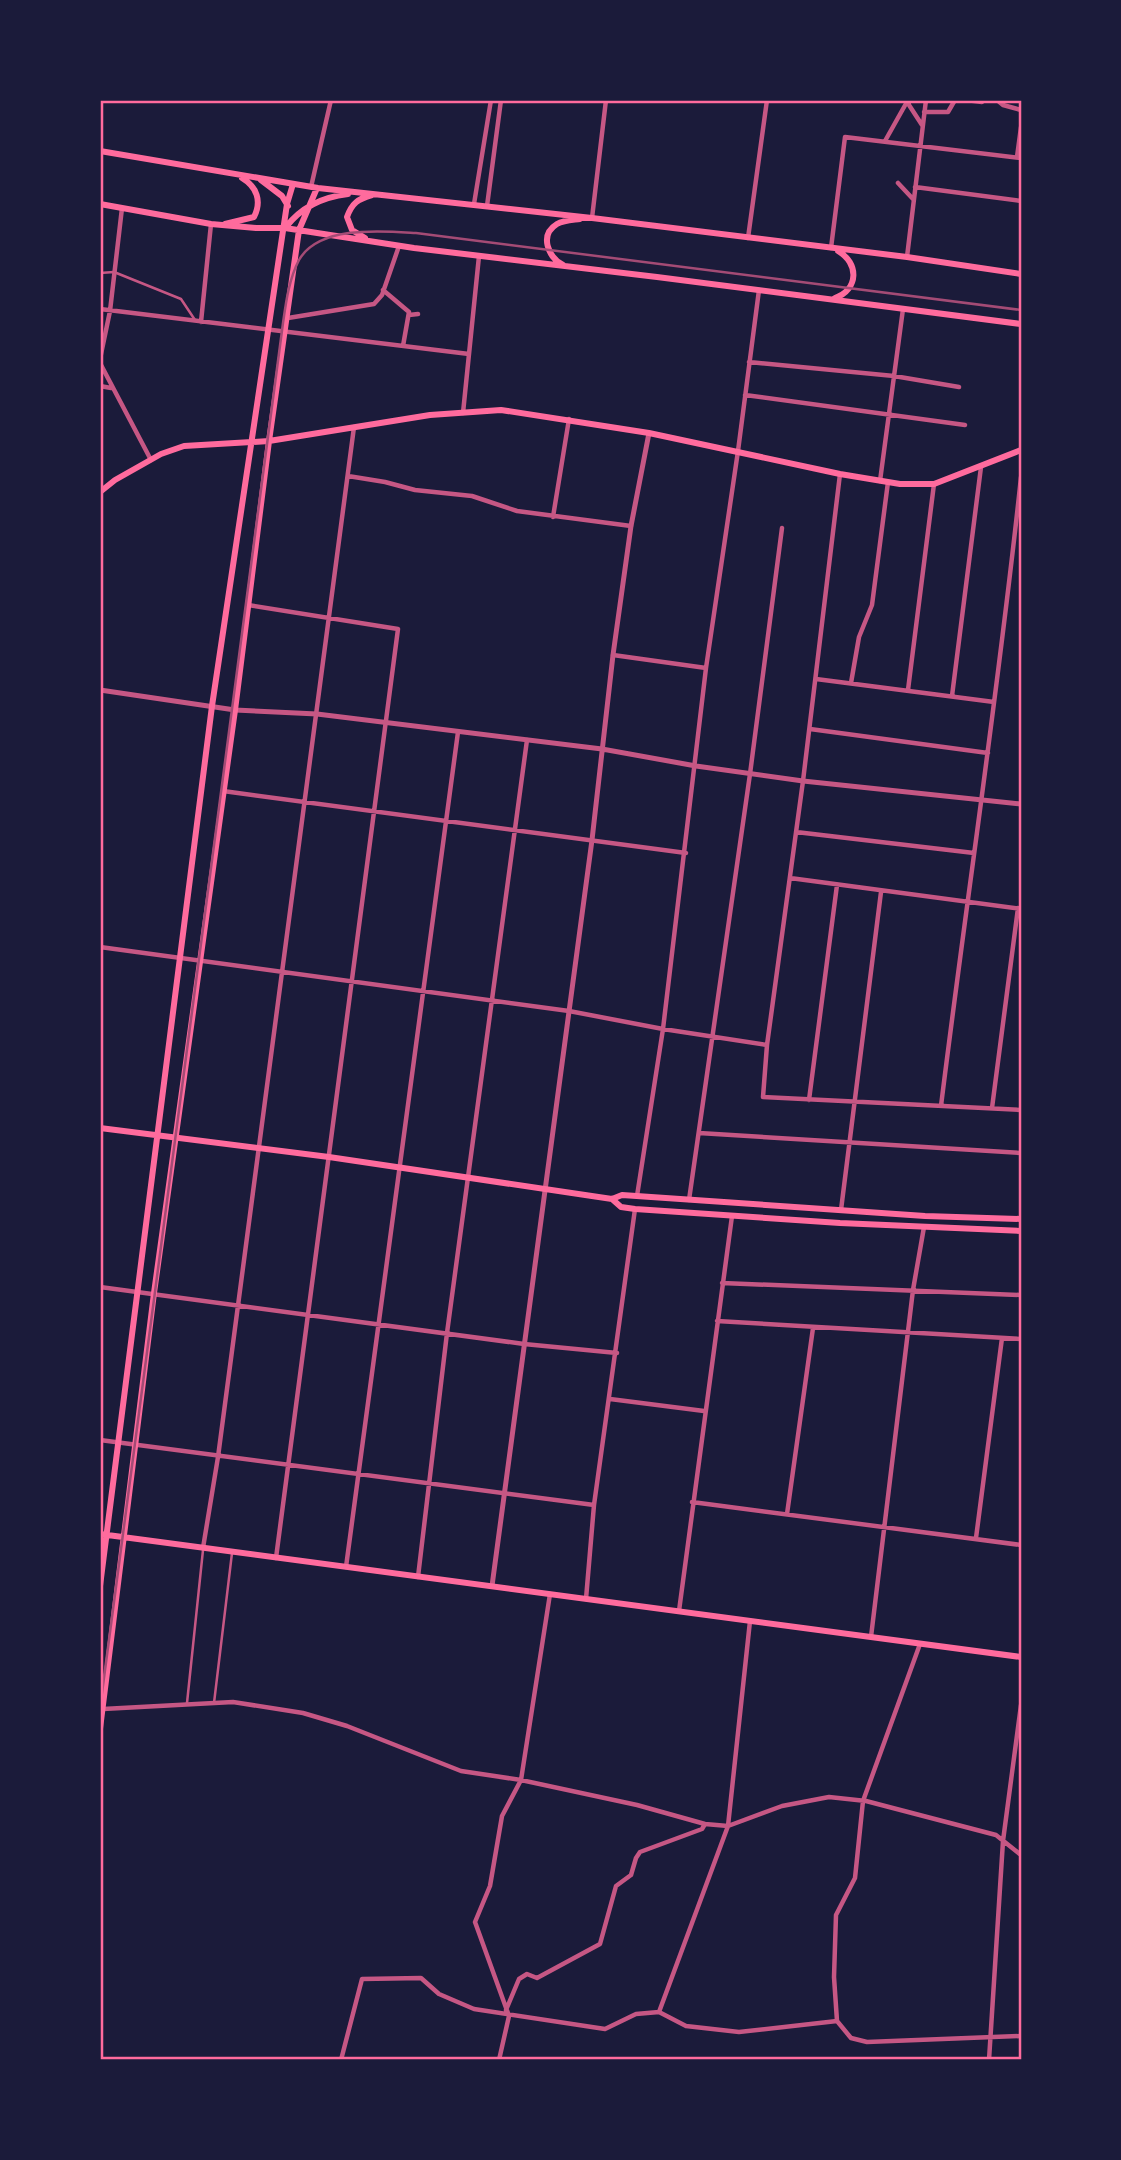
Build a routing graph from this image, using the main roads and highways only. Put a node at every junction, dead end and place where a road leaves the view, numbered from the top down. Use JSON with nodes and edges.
{"nodes":[{"id":1,"x":100,"y":151,"type":"edge"},
{"id":2,"x":237,"y":176,"type":"junction"},
{"id":3,"x":260,"y":179,"type":"junction"},
{"id":4,"x":293,"y":184,"type":"junction"},
{"id":5,"x":314,"y":187,"type":"junction"},
{"id":6,"x":361,"y":192,"type":"junction"},
{"id":7,"x":378,"y":194,"type":"junction"},
{"id":8,"x":100,"y":204,"type":"edge"},
{"id":9,"x":287,"y":204,"type":"junction"},
{"id":10,"x":308,"y":206,"type":"junction"},
{"id":11,"x":293,"y":217,"type":"junction"},
{"id":12,"x":591,"y":218,"type":"junction"},
{"id":13,"x":219,"y":225,"type":"junction"},
{"id":14,"x":285,"y":228,"type":"junction"},
{"id":15,"x":299,"y":230,"type":"junction"},
{"id":16,"x":379,"y":243,"type":"junction"},
{"id":17,"x":832,"y":248,"type":"junction"},
{"id":18,"x":569,"y":268,"type":"junction"},
{"id":19,"x":1021,"y":274,"type":"edge"},
{"id":20,"x":827,"y":299,"type":"junction"},
{"id":21,"x":1021,"y":324,"type":"edge"},
{"id":22,"x":270,"y":441,"type":"junction"},
{"id":23,"x":250,"y":443,"type":"junction"},
{"id":24,"x":1021,"y":450,"type":"edge"},
{"id":25,"x":100,"y":492,"type":"edge"},
{"id":26,"x":100,"y":1128,"type":"edge"},
{"id":27,"x":157,"y":1136,"type":"junction"},
{"id":28,"x":176,"y":1139,"type":"junction"},
{"id":29,"x":612,"y":1199,"type":"junction"},
{"id":30,"x":1021,"y":1219,"type":"edge"},
{"id":31,"x":1021,"y":1231,"type":"edge"},
{"id":32,"x":103,"y":1535,"type":"edge"},
{"id":33,"x":124,"y":1538,"type":"junction"},
{"id":34,"x":100,"y":1586,"type":"edge"},
{"id":35,"x":1021,"y":1657,"type":"edge"},
{"id":36,"x":100,"y":1729,"type":"edge"}],
"edges":[{"from":1,"to":2,"type":"main road"},
{"from":2,"to":3,"type":"main road"},
{"from":2,"to":13,"type":"main road"},
{"from":3,"to":4,"type":"main road"},
{"from":3,"to":9,"type":"main road"},
{"from":4,"to":5,"type":"main road"},
{"from":4,"to":9,"type":"main road"},
{"from":5,"to":6,"type":"main road"},
{"from":5,"to":10,"type":"main road"},
{"from":6,"to":7,"type":"main road"},
{"from":6,"to":10,"type":"main road"},
{"from":7,"to":12,"type":"main road"},
{"from":7,"to":16,"type":"main road"},
{"from":8,"to":13,"type":"main road"},
{"from":9,"to":11,"type":"main road"},
{"from":9,"to":14,"type":"main road"},
{"from":10,"to":11,"type":"main road"},
{"from":10,"to":15,"type":"main road"},
{"from":11,"to":14,"type":"main road"},
{"from":11,"to":15,"type":"main road"},
{"from":12,"to":17,"type":"main road"},
{"from":12,"to":18,"type":"main road"},
{"from":13,"to":14,"type":"main road"},
{"from":14,"to":15,"type":"main road"},
{"from":14,"to":23,"type":"main road"},
{"from":15,"to":16,"type":"main road"},
{"from":15,"to":22,"type":"main road"},
{"from":16,"to":18,"type":"main road"},
{"from":17,"to":19,"type":"main road"},
{"from":17,"to":20,"type":"main road"},
{"from":18,"to":20,"type":"main road"},
{"from":20,"to":21,"type":"main road"},
{"from":22,"to":23,"type":"main road"},
{"from":22,"to":24,"type":"main road"},
{"from":22,"to":28,"type":"main road"},
{"from":23,"to":25,"type":"main road"},
{"from":23,"to":27,"type":"main road"},
{"from":26,"to":27,"type":"main road"},
{"from":27,"to":28,"type":"main road"},
{"from":27,"to":32,"type":"main road"},
{"from":28,"to":29,"type":"main road"},
{"from":28,"to":33,"type":"main road"},
{"from":29,"to":30,"type":"main road"},
{"from":29,"to":31,"type":"main road"},
{"from":32,"to":33,"type":"main road"},
{"from":32,"to":34,"type":"main road"},
{"from":33,"to":35,"type":"main road"},
{"from":33,"to":36,"type":"main road"}]}
